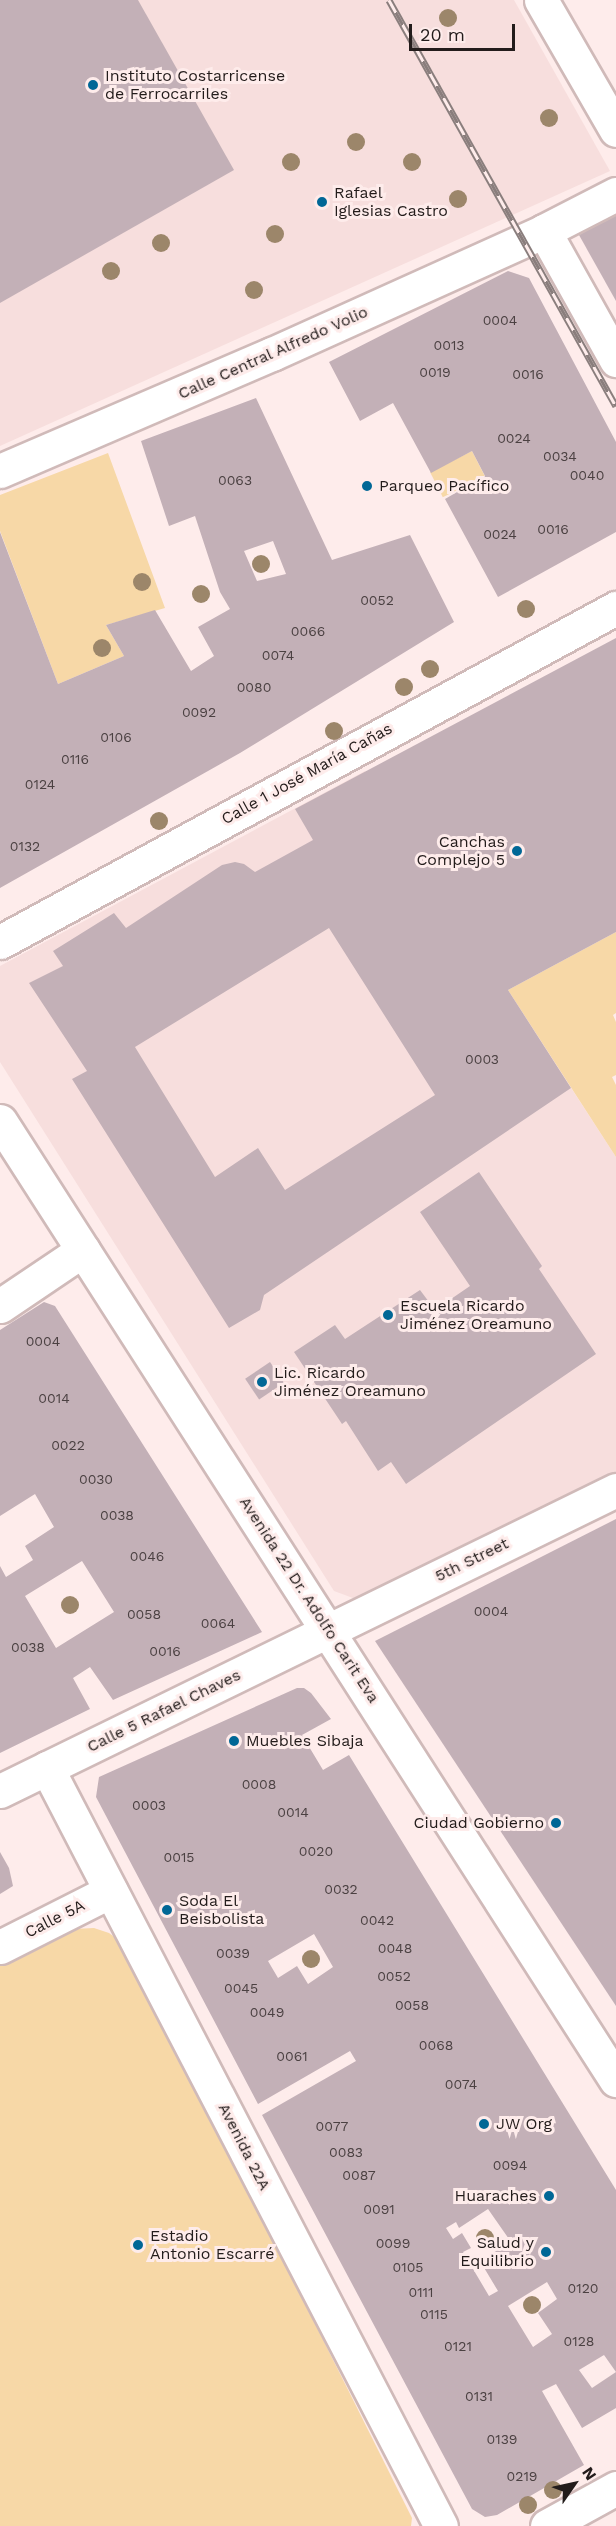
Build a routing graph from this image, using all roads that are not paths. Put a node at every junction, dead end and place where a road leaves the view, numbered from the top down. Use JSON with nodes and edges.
{"nodes":[{"id":1,"x":542,"y":0,"type":"edge"},
{"id":2,"x":616,"y":130,"type":"edge"},
{"id":3,"x":616,"y":194,"type":"edge"},
{"id":4,"x":544,"y":231,"type":"junction"},
{"id":5,"x":616,"y":360,"type":"edge"},
{"id":6,"x":0,"y":471,"type":"edge"},
{"id":7,"x":616,"y":608,"type":"edge"},
{"id":8,"x":0,"y":942,"type":"edge"},
{"id":9,"x":0,"y":1121,"type":"edge"},
{"id":10,"x":83,"y":1250,"type":"junction"},
{"id":11,"x":0,"y":1306,"type":"edge"},
{"id":12,"x":616,"y":1490,"type":"edge"},
{"id":13,"x":329,"y":1630,"type":"junction"},
{"id":14,"x":46,"y":1768,"type":"junction"},
{"id":15,"x":0,"y":1791,"type":"edge"},
{"id":16,"x":111,"y":1891,"type":"junction"},
{"id":17,"x":0,"y":1947,"type":"edge"},
{"id":18,"x":616,"y":2080,"type":"edge"},
{"id":19,"x":616,"y":2488,"type":"edge"},
{"id":20,"x":441,"y":2526,"type":"edge"},
{"id":21,"x":546,"y":2526,"type":"edge"}],
"edges":[{"from":1,"to":2,"type":"street"},
{"from":3,"to":4,"type":"street","name":"Calle Central Alfredo Volio"},
{"from":4,"to":5,"type":"street"},
{"from":4,"to":6,"type":"street","name":"Calle Central Alfredo Volio"},
{"from":7,"to":8,"type":"street","name":"Calle 1 José María Cañas"},
{"from":9,"to":10,"type":"street","name":"Avenida 22 Dr. Adolfo Carit Eva"},
{"from":10,"to":11,"type":"street"},
{"from":10,"to":13,"type":"street","name":"Avenida 22 Dr. Adolfo Carit Eva"},
{"from":12,"to":13,"type":"street","name":"5th Street"},
{"from":13,"to":14,"type":"street","name":"Calle 5 Rafael Chaves"},
{"from":13,"to":18,"type":"street","name":"Avenida 22 Dr. Adolfo Carit Eva"},
{"from":14,"to":15,"type":"street","name":"Calle 5 Rafael Chaves"},
{"from":14,"to":16,"type":"street","name":"Avenida 22A"},
{"from":16,"to":17,"type":"street","name":"Calle 5A"},
{"from":16,"to":20,"type":"street","name":"Avenida 22A"},
{"from":19,"to":21,"type":"street"}]}
